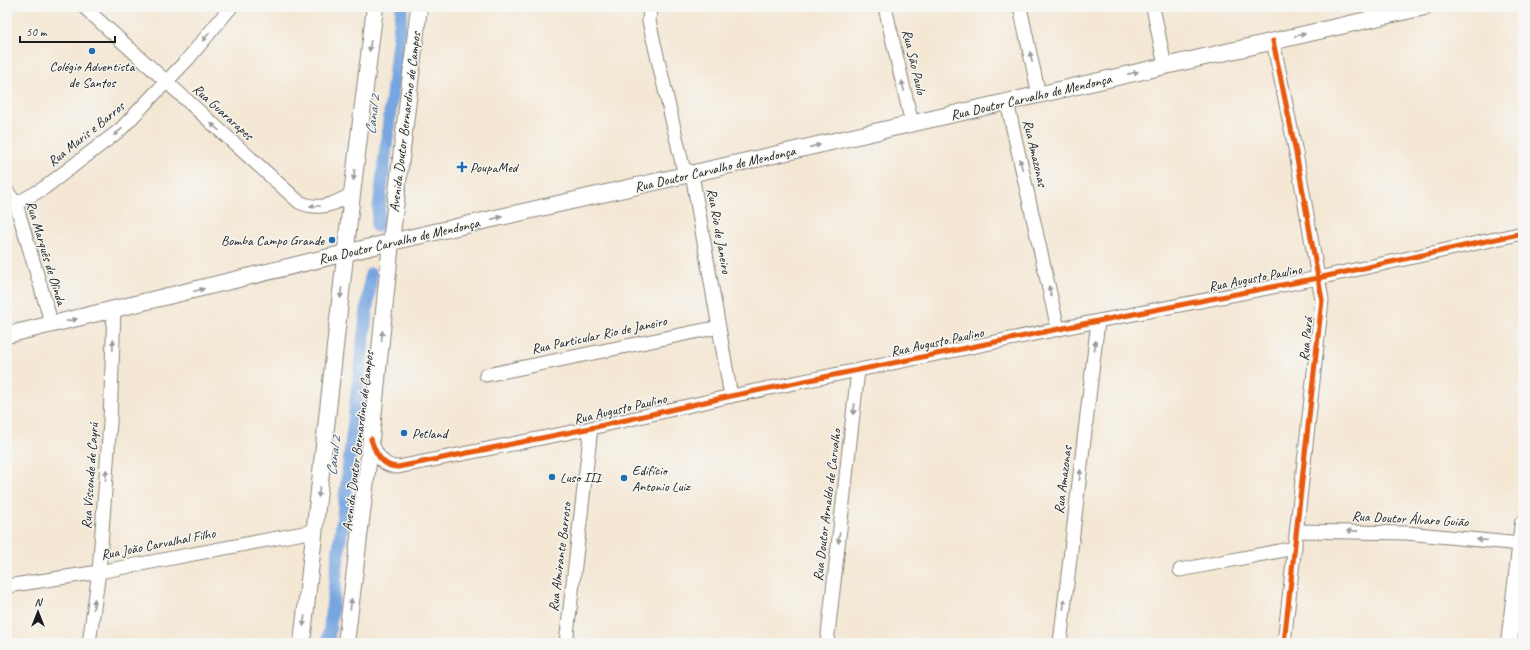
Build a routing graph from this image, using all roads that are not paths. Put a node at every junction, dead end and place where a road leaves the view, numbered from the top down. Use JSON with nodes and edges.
{"nodes":[{"id":1,"x":84,"y":7,"type":"edge"},
{"id":2,"x":231,"y":7,"type":"edge"},
{"id":3,"x":375,"y":7,"type":"edge"},
{"id":4,"x":419,"y":7,"type":"edge"},
{"id":5,"x":650,"y":7,"type":"edge"},
{"id":6,"x":885,"y":7,"type":"edge"},
{"id":7,"x":1020,"y":7,"type":"edge"},
{"id":8,"x":1152,"y":7,"type":"edge"},
{"id":9,"x":1424,"y":7,"type":"edge"},
{"id":10,"x":1379,"y":12,"type":"edge"},
{"id":11,"x":1273,"y":42,"type":"junction"},
{"id":12,"x":1165,"y":66,"type":"junction"},
{"id":13,"x":165,"y":82,"type":"junction"},
{"id":14,"x":1039,"y":95,"type":"junction"},
{"id":15,"x":1007,"y":102,"type":"junction"},
{"id":16,"x":912,"y":124,"type":"junction"},
{"id":17,"x":692,"y":174,"type":"junction"},
{"id":18,"x":7,"y":191,"type":"edge"},
{"id":19,"x":352,"y":194,"type":"junction"},
{"id":20,"x":16,"y":204,"type":"junction"},
{"id":21,"x":1523,"y":233,"type":"edge"},
{"id":22,"x":391,"y":242,"type":"junction"},
{"id":23,"x":346,"y":254,"type":"junction"},
{"id":24,"x":1318,"y":278,"type":"junction"},
{"id":25,"x":114,"y":310,"type":"junction"},
{"id":26,"x":1098,"y":320,"type":"junction"},
{"id":27,"x":52,"y":325,"type":"junction"},
{"id":28,"x":719,"y":327,"type":"junction"},
{"id":29,"x":1058,"y":329,"type":"junction"},
{"id":30,"x":7,"y":335,"type":"edge"},
{"id":31,"x":858,"y":371,"type":"junction"},
{"id":32,"x":486,"y":375,"type":"dead end"},
{"id":33,"x":731,"y":396,"type":"junction"},
{"id":34,"x":592,"y":428,"type":"junction"},
{"id":35,"x":371,"y":439,"type":"junction"},
{"id":36,"x":1523,"y":523,"type":"edge"},
{"id":37,"x":314,"y":531,"type":"junction"},
{"id":38,"x":1297,"y":531,"type":"junction"},
{"id":39,"x":1521,"y":544,"type":"junction"},
{"id":40,"x":1295,"y":548,"type":"junction"},
{"id":41,"x":1180,"y":570,"type":"dead end"},
{"id":42,"x":99,"y":572,"type":"junction"},
{"id":43,"x":7,"y":586,"type":"edge"},
{"id":44,"x":89,"y":643,"type":"edge"},
{"id":45,"x":302,"y":643,"type":"edge"},
{"id":46,"x":346,"y":643,"type":"edge"},
{"id":47,"x":566,"y":643,"type":"edge"},
{"id":48,"x":827,"y":643,"type":"edge"},
{"id":49,"x":1060,"y":643,"type":"edge"},
{"id":50,"x":1284,"y":643,"type":"edge"},
{"id":51,"x":1509,"y":643,"type":"edge"}],
"edges":[{"from":1,"to":13,"type":"street","name":"Rua Guararapes"},
{"from":2,"to":13,"type":"street","name":"Rua Maris e Barros","one_way":true},
{"from":3,"to":19,"type":"main road","one_way":true},
{"from":4,"to":22,"type":"main road","name":"Avenida Doutor Bernardino de Campos"},
{"from":5,"to":17,"type":"street","name":"Rua Rio de Janeiro"},
{"from":16,"to":6,"type":"street","name":"Rua São Paulo","one_way":true},
{"from":14,"to":7,"type":"street","one_way":true},
{"from":8,"to":12,"type":"street"},
{"from":9,"to":10,"type":"main road","name":"Rua Doutor Carvalho de Mendonça"},
{"from":11,"to":10,"type":"main road","name":"Rua Doutor Carvalho de Mendonça","one_way":true},
{"from":11,"to":12,"type":"main road","name":"Rua Doutor Carvalho de Mendonça"},
{"from":11,"to":24,"type":"street","name":"Rua Pará"},
{"from":14,"to":12,"type":"main road","name":"Rua Doutor Carvalho de Mendonça","one_way":true},
{"from":19,"to":13,"type":"street","name":"Rua Guararapes","one_way":true},
{"from":13,"to":20,"type":"street","name":"Rua Maris e Barros","one_way":true},
{"from":14,"to":15,"type":"main road","name":"Rua Doutor Carvalho de Mendonça"},
{"from":15,"to":16,"type":"main road","name":"Rua Doutor Carvalho de Mendonça"},
{"from":29,"to":15,"type":"street","name":"Rua Amazonas","one_way":true},
{"from":17,"to":16,"type":"main road","name":"Rua Doutor Carvalho de Mendonça","one_way":true},
{"from":22,"to":17,"type":"main road","name":"Rua Doutor Carvalho de Mendonça","one_way":true},
{"from":17,"to":28,"type":"street","name":"Rua Rio de Janeiro"},
{"from":18,"to":20,"type":"street","name":"Rua Marquês de Olinda"},
{"from":19,"to":23,"type":"main road"},
{"from":20,"to":27,"type":"street","name":"Rua Marquês de Olinda"},
{"from":21,"to":24,"type":"street","name":"Rua Augusto Paulino"},
{"from":22,"to":23,"type":"main road","name":"Rua Doutor Carvalho de Mendonça"},
{"from":35,"to":22,"type":"main road","name":"Avenida Doutor Bernardino de Campos","one_way":true},
{"from":25,"to":23,"type":"main road","name":"Rua Doutor Carvalho de Mendonça","one_way":true},
{"from":23,"to":37,"type":"main road","one_way":true},
{"from":24,"to":26,"type":"street","name":"Rua Augusto Paulino"},
{"from":24,"to":38,"type":"street","name":"Rua Pará"},
{"from":27,"to":25,"type":"main road","name":"Rua Doutor Carvalho de Mendonça","one_way":true},
{"from":42,"to":25,"type":"street","name":"Rua Visconde de Cayrú","one_way":true},
{"from":26,"to":29,"type":"street","name":"Rua Augusto Paulino"},
{"from":49,"to":26,"type":"street","name":"Rua Amazonas","one_way":true},
{"from":27,"to":30,"type":"main road","name":"Rua Doutor Carvalho de Mendonça"},
{"from":28,"to":32,"type":"street","name":"Rua Particular Rio de Janeiro"},
{"from":28,"to":33,"type":"street","name":"Rua Rio de Janeiro"},
{"from":29,"to":31,"type":"street","name":"Rua Augusto Paulino"},
{"from":31,"to":33,"type":"street","name":"Rua Augusto Paulino"},
{"from":31,"to":48,"type":"street","name":"Rua Doutor Arnaldo de Carvalho","one_way":true},
{"from":33,"to":34,"type":"street","name":"Rua Augusto Paulino"},
{"from":34,"to":35,"type":"street","name":"Rua Augusto Paulino"},
{"from":34,"to":47,"type":"street","name":"Rua Almirante Barroso"},
{"from":46,"to":35,"type":"main road","name":"Avenida Doutor Bernardino de Campos","one_way":true},
{"from":36,"to":39,"type":"main road"},
{"from":37,"to":42,"type":"street","name":"Rua João Carvalhal Filho"},
{"from":37,"to":45,"type":"main road","one_way":true},
{"from":39,"to":38,"type":"street","name":"Rua Doutor Álvaro Guião","one_way":true},
{"from":38,"to":40,"type":"street","name":"Rua Pará"},
{"from":39,"to":51,"type":"main road"},
{"from":40,"to":41,"type":"street"},
{"from":40,"to":50,"type":"street","name":"Rua Pará"},
{"from":42,"to":43,"type":"street","name":"Rua João Carvalhal Filho"},
{"from":44,"to":42,"type":"street","name":"Rua Visconde de Cayrú","one_way":true}]}
